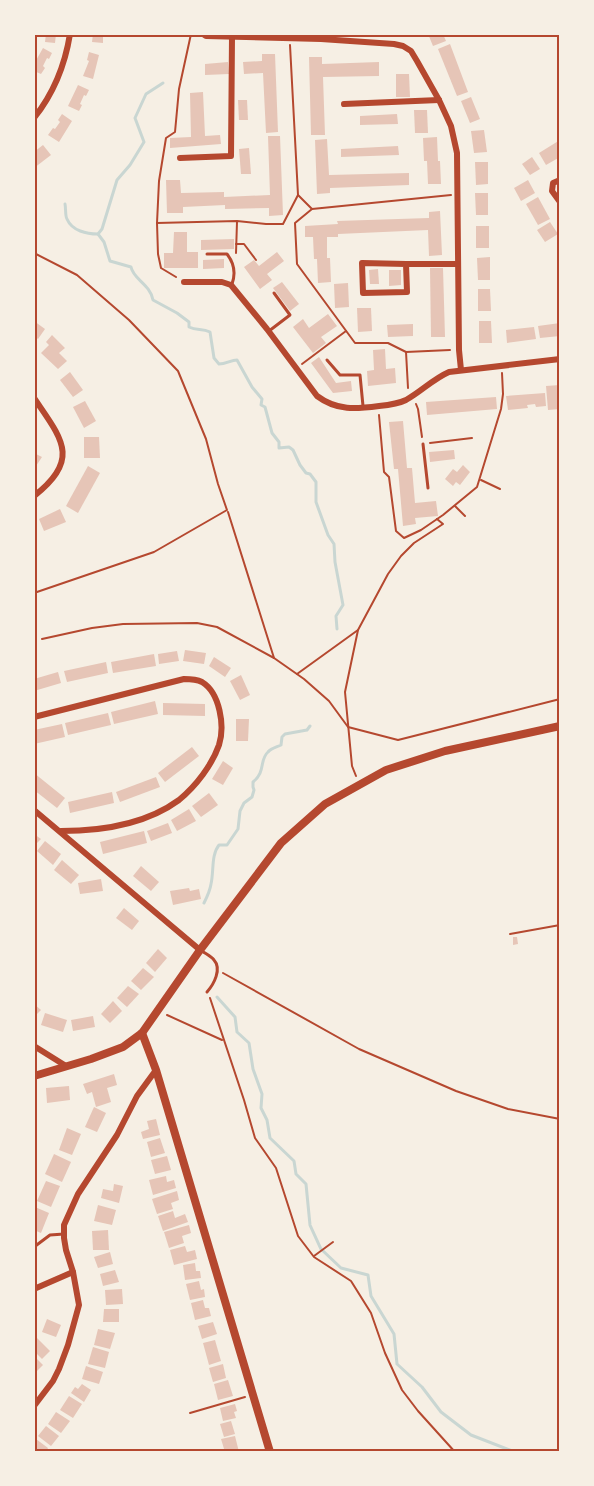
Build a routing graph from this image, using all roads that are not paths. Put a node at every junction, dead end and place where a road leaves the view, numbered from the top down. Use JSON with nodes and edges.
{"nodes":[{"id":1,"x":70,"y":34,"type":"edge"},
{"id":2,"x":203,"y":34,"type":"edge"},
{"id":3,"x":232,"y":37,"type":"junction"},
{"id":4,"x":439,"y":100,"type":"junction"},
{"id":5,"x":345,"y":104,"type":"dead end"},
{"id":6,"x":34,"y":118,"type":"edge"},
{"id":7,"x":180,"y":158,"type":"dead end"},
{"id":8,"x":560,"y":180,"type":"edge"},
{"id":9,"x":560,"y":202,"type":"edge"},
{"id":10,"x":207,"y":254,"type":"dead end"},
{"id":11,"x":406,"y":264,"type":"junction"},
{"id":12,"x":458,"y":264,"type":"junction"},
{"id":13,"x":184,"y":282,"type":"road end"},
{"id":14,"x":231,"y":285,"type":"junction"},
{"id":15,"x":274,"y":293,"type":"dead end"},
{"id":16,"x":269,"y":331,"type":"junction"},
{"id":17,"x":560,"y":359,"type":"edge"},
{"id":18,"x":327,"y":360,"type":"dead end"},
{"id":19,"x":461,"y":370,"type":"junction"},
{"id":20,"x":34,"y":398,"type":"edge"},
{"id":21,"x":364,"y":408,"type":"junction"},
{"id":22,"x":423,"y":444,"type":"road end"},
{"id":23,"x":428,"y":488,"type":"dead end"},
{"id":24,"x":34,"y":496,"type":"edge"},
{"id":25,"x":34,"y":717,"type":"edge"},
{"id":26,"x":560,"y":726,"type":"edge"},
{"id":27,"x":34,"y":810,"type":"edge"},
{"id":28,"x":61,"y":831,"type":"junction"},
{"id":29,"x":200,"y":950,"type":"junction"},
{"id":30,"x":207,"y":992,"type":"dead end"},
{"id":31,"x":142,"y":1033,"type":"junction"},
{"id":32,"x":34,"y":1046,"type":"edge"},
{"id":33,"x":66,"y":1066,"type":"junction"},
{"id":34,"x":156,"y":1070,"type":"junction"},
{"id":35,"x":34,"y":1076,"type":"edge"},
{"id":36,"x":64,"y":1234,"type":"junction"},
{"id":37,"x":34,"y":1247,"type":"edge"},
{"id":38,"x":73,"y":1272,"type":"junction"},
{"id":39,"x":34,"y":1289,"type":"edge"},
{"id":40,"x":34,"y":1406,"type":"edge"},
{"id":41,"x":270,"y":1452,"type":"edge"}],
"edges":[{"from":1,"to":6,"type":"street"},
{"from":2,"to":3,"type":"street"},
{"from":3,"to":4,"type":"street"},
{"from":3,"to":7,"type":"street"},
{"from":4,"to":5,"type":"street"},
{"from":4,"to":12,"type":"street"},
{"from":8,"to":9,"type":"street"},
{"from":10,"to":14,"type":"lane"},
{"from":11,"to":11,"type":"street"},
{"from":11,"to":12,"type":"street"},
{"from":12,"to":19,"type":"street"},
{"from":13,"to":14,"type":"street"},
{"from":14,"to":16,"type":"street"},
{"from":15,"to":16,"type":"lane"},
{"from":16,"to":21,"type":"street"},
{"from":17,"to":19,"type":"street"},
{"from":18,"to":21,"type":"lane"},
{"from":19,"to":21,"type":"street"},
{"from":20,"to":24,"type":"street"},
{"from":22,"to":23,"type":"lane"},
{"from":25,"to":28,"type":"street"},
{"from":26,"to":29,"type":"street"},
{"from":27,"to":28,"type":"street"},
{"from":28,"to":29,"type":"street"},
{"from":29,"to":30,"type":"lane"},
{"from":29,"to":31,"type":"street"},
{"from":31,"to":33,"type":"street"},
{"from":31,"to":34,"type":"street"},
{"from":32,"to":33,"type":"street"},
{"from":33,"to":35,"type":"street"},
{"from":34,"to":36,"type":"street"},
{"from":34,"to":41,"type":"street"},
{"from":36,"to":37,"type":"lane"},
{"from":36,"to":38,"type":"street"},
{"from":38,"to":39,"type":"street"},
{"from":38,"to":40,"type":"street"}]}
